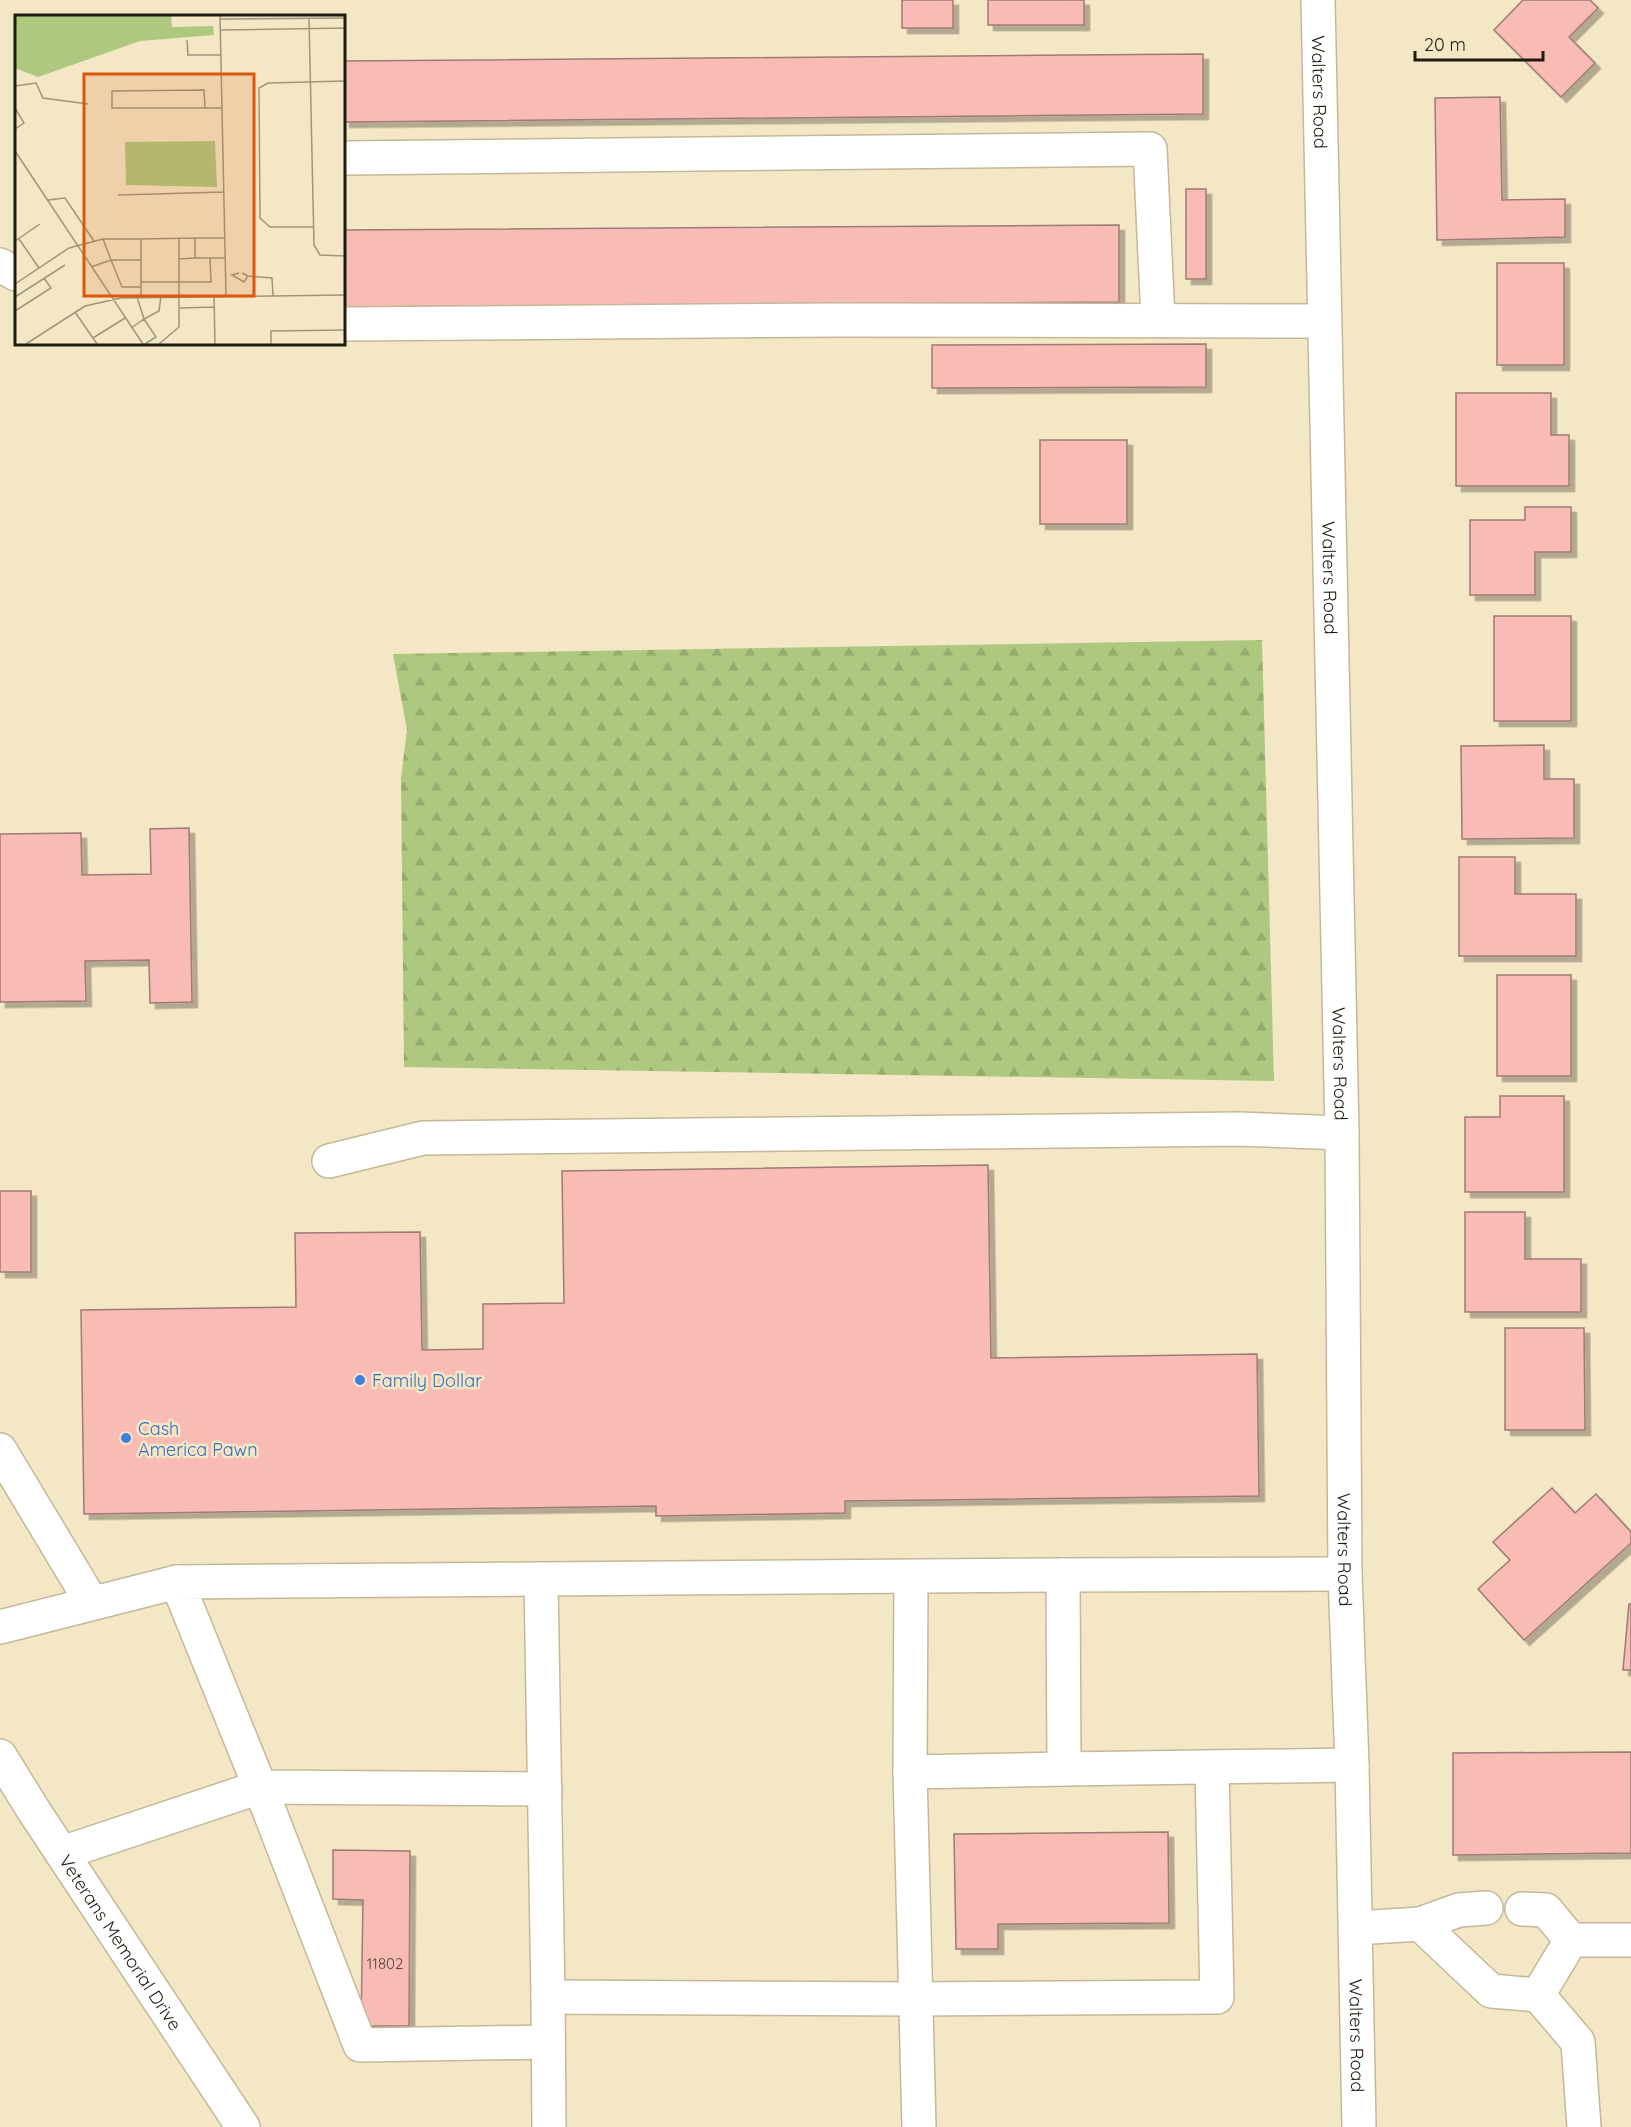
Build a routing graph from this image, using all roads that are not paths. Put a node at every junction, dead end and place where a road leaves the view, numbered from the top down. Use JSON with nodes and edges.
{"nodes":[{"id":1,"x":1318,"y":0,"type":"edge"},
{"id":2,"x":345,"y":158,"type":"edge"},
{"id":3,"x":0,"y":265,"type":"edge"},
{"id":4,"x":15,"y":273,"type":"edge"},
{"id":5,"x":1158,"y":320,"type":"junction"},
{"id":6,"x":1324,"y":321,"type":"junction"},
{"id":7,"x":345,"y":324,"type":"edge"},
{"id":8,"x":1342,"y":1133,"type":"junction"},
{"id":9,"x":329,"y":1161,"type":"dead end"},
{"id":10,"x":0,"y":1450,"type":"edge"},
{"id":11,"x":1345,"y":1574,"type":"junction"},
{"id":12,"x":1063,"y":1575,"type":"junction"},
{"id":13,"x":911,"y":1577,"type":"junction"},
{"id":14,"x":542,"y":1579,"type":"junction"},
{"id":15,"x":177,"y":1582,"type":"junction"},
{"id":16,"x":92,"y":1604,"type":"junction"},
{"id":17,"x":0,"y":1627,"type":"edge"},
{"id":18,"x":0,"y":1756,"type":"edge"},
{"id":19,"x":1352,"y":1765,"type":"junction"},
{"id":20,"x":1212,"y":1768,"type":"junction"},
{"id":21,"x":1064,"y":1769,"type":"junction"},
{"id":22,"x":910,"y":1772,"type":"junction"},
{"id":23,"x":260,"y":1787,"type":"junction"},
{"id":24,"x":544,"y":1788,"type":"junction"},
{"id":25,"x":62,"y":1852,"type":"junction"},
{"id":26,"x":1486,"y":1908,"type":"dead end"},
{"id":27,"x":1522,"y":1909,"type":"dead end"},
{"id":28,"x":1420,"y":1924,"type":"junction"},
{"id":29,"x":1356,"y":1928,"type":"junction"},
{"id":30,"x":1571,"y":1940,"type":"junction"},
{"id":31,"x":1631,"y":1940,"type":"edge"},
{"id":32,"x":1538,"y":1995,"type":"junction"},
{"id":33,"x":548,"y":1997,"type":"junction"},
{"id":34,"x":916,"y":1999,"type":"junction"},
{"id":35,"x":548,"y":2043,"type":"junction"},
{"id":36,"x":243,"y":2127,"type":"edge"},
{"id":37,"x":549,"y":2127,"type":"edge"},
{"id":38,"x":919,"y":2127,"type":"edge"},
{"id":39,"x":1359,"y":2127,"type":"edge"},
{"id":40,"x":1584,"y":2127,"type":"edge"}],
"edges":[{"from":1,"to":6,"type":"street","name":"Walters Road"},
{"from":2,"to":5,"type":"street"},
{"from":3,"to":4,"type":"street"},
{"from":5,"to":6,"type":"street"},
{"from":5,"to":7,"type":"street"},
{"from":6,"to":8,"type":"street","name":"Walters Road"},
{"from":8,"to":9,"type":"street"},
{"from":8,"to":11,"type":"street","name":"Walters Road"},
{"from":10,"to":16,"type":"street"},
{"from":11,"to":12,"type":"street"},
{"from":11,"to":19,"type":"street","name":"Walters Road"},
{"from":12,"to":13,"type":"street"},
{"from":12,"to":21,"type":"street"},
{"from":13,"to":14,"type":"street"},
{"from":13,"to":22,"type":"street"},
{"from":14,"to":15,"type":"street"},
{"from":14,"to":24,"type":"street"},
{"from":15,"to":16,"type":"street"},
{"from":15,"to":23,"type":"street"},
{"from":16,"to":17,"type":"street"},
{"from":18,"to":25,"type":"street","name":"Veterans Memorial Drive"},
{"from":19,"to":20,"type":"street"},
{"from":19,"to":29,"type":"street","name":"Walters Road"},
{"from":20,"to":21,"type":"street"},
{"from":20,"to":34,"type":"street"},
{"from":21,"to":22,"type":"street"},
{"from":22,"to":34,"type":"street"},
{"from":23,"to":24,"type":"street"},
{"from":23,"to":25,"type":"street"},
{"from":23,"to":35,"type":"street"},
{"from":24,"to":33,"type":"street"},
{"from":25,"to":36,"type":"street","name":"Veterans Memorial Drive"},
{"from":26,"to":28,"type":"street"},
{"from":27,"to":30,"type":"street"},
{"from":28,"to":29,"type":"street"},
{"from":28,"to":32,"type":"street"},
{"from":29,"to":39,"type":"street","name":"Walters Road"},
{"from":30,"to":31,"type":"street"},
{"from":30,"to":32,"type":"street"},
{"from":32,"to":40,"type":"street"},
{"from":33,"to":34,"type":"street"},
{"from":33,"to":35,"type":"street"},
{"from":34,"to":38,"type":"street"},
{"from":35,"to":37,"type":"street"}]}
